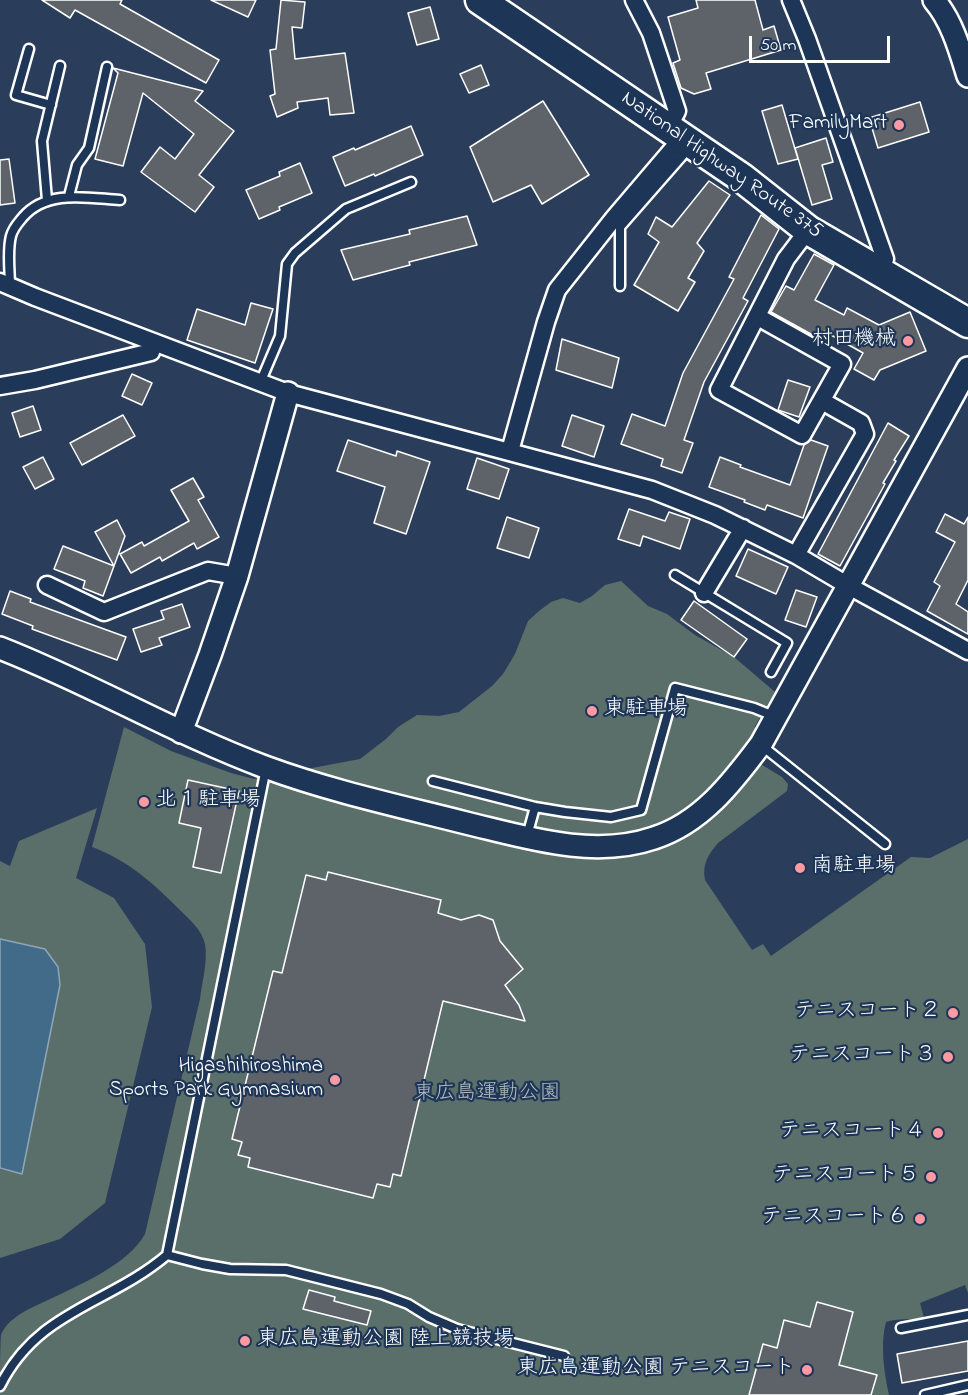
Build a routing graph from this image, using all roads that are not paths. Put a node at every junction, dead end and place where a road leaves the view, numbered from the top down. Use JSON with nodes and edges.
{"nodes":[{"id":1,"x":480,"y":0,"type":"edge"},
{"id":2,"x":634,"y":0,"type":"edge"},
{"id":3,"x":791,"y":0,"type":"edge"},
{"id":4,"x":933,"y":0,"type":"edge"},
{"id":5,"x":29,"y":49,"type":"dead end"},
{"id":6,"x":60,"y":66,"type":"dead end"},
{"id":7,"x":106,"y":68,"type":"dead end"},
{"id":8,"x":968,"y":76,"type":"edge"},
{"id":9,"x":51,"y":105,"type":"junction"},
{"id":10,"x":681,"y":137,"type":"junction"},
{"id":11,"x":411,"y":182,"type":"dead end"},
{"id":12,"x":69,"y":196,"type":"junction"},
{"id":13,"x":47,"y":200,"type":"junction"},
{"id":14,"x":120,"y":200,"type":"dead end"},
{"id":15,"x":808,"y":230,"type":"junction"},
{"id":16,"x":881,"y":273,"type":"junction"},
{"id":17,"x":5,"y":285,"type":"edge"},
{"id":18,"x":620,"y":286,"type":"dead end"},
{"id":19,"x":758,"y":317,"type":"junction"},
{"id":20,"x":968,"y":323,"type":"edge"},
{"id":21,"x":154,"y":343,"type":"junction"},
{"id":22,"x":968,"y":368,"type":"edge"},
{"id":23,"x":260,"y":383,"type":"junction"},
{"id":24,"x":0,"y":386,"type":"edge"},
{"id":25,"x":288,"y":393,"type":"junction"},
{"id":26,"x":963,"y":394,"type":"edge"},
{"id":27,"x":822,"y":401,"type":"junction"},
{"id":28,"x":510,"y":451,"type":"junction"},
{"id":29,"x":743,"y":528,"type":"junction"},
{"id":30,"x":796,"y":555,"type":"junction"},
{"id":31,"x":675,"y":575,"type":"dead end"},
{"id":32,"x":237,"y":576,"type":"junction"},
{"id":33,"x":47,"y":585,"type":"dead end"},
{"id":34,"x":847,"y":585,"type":"junction"},
{"id":35,"x":704,"y":593,"type":"junction"},
{"id":36,"x":0,"y":648,"type":"edge"},
{"id":37,"x":968,"y":651,"type":"edge"},
{"id":38,"x":771,"y":672,"type":"dead end"},
{"id":39,"x":777,"y":718,"type":"junction"},
{"id":40,"x":181,"y":732,"type":"junction"},
{"id":41,"x":761,"y":744,"type":"junction"},
{"id":42,"x":266,"y":767,"type":"junction"},
{"id":43,"x":433,"y":781,"type":"dead end"},
{"id":44,"x":535,"y":807,"type":"junction"},
{"id":45,"x":527,"y":836,"type":"junction"},
{"id":46,"x":885,"y":844,"type":"dead end"},
{"id":47,"x":167,"y":1255,"type":"junction"},
{"id":48,"x":968,"y":1315,"type":"edge"},
{"id":49,"x":901,"y":1328,"type":"dead end"},
{"id":50,"x":564,"y":1356,"type":"dead end"},
{"id":51,"x":968,"y":1385,"type":"edge"},
{"id":52,"x":0,"y":1386,"type":"edge"},
{"id":53,"x":925,"y":1395,"type":"edge"}],
"edges":[{"from":1,"to":10,"type":"highway","name":"National Highway Route 375"},
{"from":2,"to":10,"type":"street"},
{"from":3,"to":16,"type":"street"},
{"from":4,"to":8,"type":"street"},
{"from":5,"to":9,"type":"lane"},
{"from":6,"to":9,"type":"lane"},
{"from":7,"to":12,"type":"lane"},
{"from":9,"to":13,"type":"lane"},
{"from":10,"to":15,"type":"highway","name":"National Highway Route 375"},
{"from":10,"to":18,"type":"lane"},
{"from":10,"to":28,"type":"street"},
{"from":11,"to":23,"type":"lane"},
{"from":12,"to":13,"type":"lane"},
{"from":12,"to":14,"type":"lane"},
{"from":13,"to":17,"type":"lane"},
{"from":15,"to":16,"type":"highway","name":"National Highway Route 375"},
{"from":15,"to":19,"type":"street"},
{"from":16,"to":20,"type":"highway","name":"National Highway Route 375"},
{"from":17,"to":21,"type":"street"},
{"from":19,"to":27,"type":"street"},
{"from":19,"to":27,"type":"street"},
{"from":21,"to":23,"type":"street"},
{"from":21,"to":24,"type":"street"},
{"from":22,"to":26,"type":"street"},
{"from":23,"to":25,"type":"street"},
{"from":25,"to":28,"type":"street"},
{"from":25,"to":32,"type":"street"},
{"from":26,"to":34,"type":"street"},
{"from":27,"to":30,"type":"street"},
{"from":28,"to":29,"type":"street"},
{"from":29,"to":30,"type":"street"},
{"from":29,"to":35,"type":"street"},
{"from":30,"to":34,"type":"street"},
{"from":31,"to":35,"type":"lane"},
{"from":32,"to":33,"type":"street"},
{"from":32,"to":40,"type":"street"},
{"from":34,"to":37,"type":"street"},
{"from":34,"to":39,"type":"street"},
{"from":35,"to":38,"type":"lane"},
{"from":36,"to":40,"type":"street"},
{"from":39,"to":41,"type":"street"},
{"from":39,"to":44,"type":"lane"},
{"from":40,"to":42,"type":"street"},
{"from":41,"to":45,"type":"street"},
{"from":41,"to":46,"type":"lane"},
{"from":42,"to":45,"type":"street"},
{"from":42,"to":47,"type":"lane"},
{"from":43,"to":44,"type":"lane"},
{"from":44,"to":45,"type":"lane"},
{"from":47,"to":50,"type":"lane"},
{"from":47,"to":52,"type":"lane"},
{"from":48,"to":49,"type":"lane"},
{"from":51,"to":53,"type":"lane"}]}
